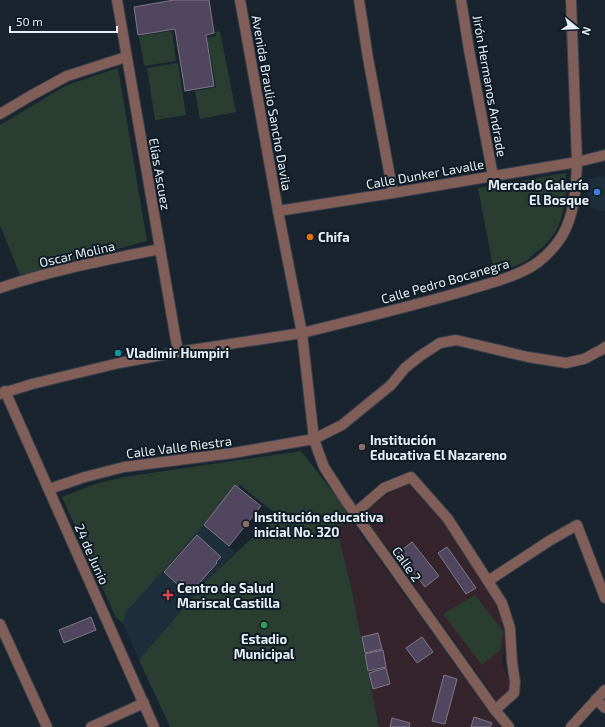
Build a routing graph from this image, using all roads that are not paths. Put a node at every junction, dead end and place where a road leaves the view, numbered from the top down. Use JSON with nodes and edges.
{"nodes":[{"id":1,"x":117,"y":0,"type":"edge"},
{"id":2,"x":240,"y":0,"type":"edge"},
{"id":3,"x":359,"y":0,"type":"edge"},
{"id":4,"x":461,"y":0,"type":"edge"},
{"id":5,"x":571,"y":0,"type":"edge"},
{"id":6,"x":126,"y":57,"type":"junction"},
{"id":7,"x":0,"y":114,"type":"edge"},
{"id":8,"x":605,"y":155,"type":"edge"},
{"id":9,"x":577,"y":162,"type":"junction"},
{"id":10,"x":493,"y":176,"type":"junction"},
{"id":11,"x":393,"y":193,"type":"junction"},
{"id":12,"x":278,"y":211,"type":"junction"},
{"id":13,"x":160,"y":248,"type":"junction"},
{"id":14,"x":0,"y":288,"type":"edge"},
{"id":15,"x":302,"y":333,"type":"junction"},
{"id":16,"x":605,"y":347,"type":"edge"},
{"id":17,"x":178,"y":352,"type":"junction"},
{"id":18,"x":2,"y":392,"type":"edge"},
{"id":19,"x":314,"y":439,"type":"junction"},
{"id":20,"x":49,"y":489,"type":"junction"},
{"id":21,"x":355,"y":513,"type":"junction"},
{"id":22,"x":488,"y":581,"type":"junction"},
{"id":23,"x":605,"y":598,"type":"edge"},
{"id":24,"x":0,"y":624,"type":"edge"},
{"id":25,"x":605,"y":690,"type":"edge"},
{"id":26,"x":596,"y":700,"type":"junction"},
{"id":27,"x":144,"y":703,"type":"junction"},
{"id":28,"x":605,"y":708,"type":"edge"},
{"id":29,"x":495,"y":710,"type":"junction"},
{"id":30,"x":47,"y":727,"type":"edge"},
{"id":31,"x":91,"y":727,"type":"edge"},
{"id":32,"x":154,"y":727,"type":"edge"},
{"id":33,"x":509,"y":727,"type":"edge"},
{"id":34,"x":571,"y":727,"type":"edge"}],
"edges":[{"from":1,"to":6,"type":"street","name":"Elías Ascuez"},
{"from":2,"to":12,"type":"street","name":"Avenida Braulio Sancho Davila"},
{"from":3,"to":11,"type":"street"},
{"from":4,"to":10,"type":"street","name":"Jirón Hermanos Andrade"},
{"from":5,"to":9,"type":"street","name":"Calle Pedro Bocanegra"},
{"from":6,"to":7,"type":"street"},
{"from":6,"to":13,"type":"street","name":"Elías Ascuez"},
{"from":8,"to":9,"type":"street","name":"Calle Dunker Lavalle"},
{"from":9,"to":10,"type":"street","name":"Calle Dunker Lavalle"},
{"from":9,"to":15,"type":"street","name":"Calle Pedro Bocanegra"},
{"from":10,"to":11,"type":"street","name":"Calle Dunker Lavalle"},
{"from":11,"to":12,"type":"street","name":"Calle Dunker Lavalle"},
{"from":12,"to":15,"type":"street","name":"Avenida Braulio Sancho Davila"},
{"from":13,"to":14,"type":"street","name":"Oscar Molina"},
{"from":13,"to":17,"type":"street","name":"Elías Ascuez"},
{"from":15,"to":17,"type":"street","name":"Calle Pedro Bocanegra"},
{"from":15,"to":19,"type":"street","name":"Calle 2"},
{"from":16,"to":19,"type":"street","name":"Calle Valle Riestra"},
{"from":17,"to":18,"type":"street","name":"Calle Pedro Bocanegra"},
{"from":18,"to":20,"type":"street","name":"24 de Junio"},
{"from":19,"to":20,"type":"street","name":"Calle Valle Riestra"},
{"from":19,"to":21,"type":"street","name":"Calle 2"},
{"from":20,"to":27,"type":"street","name":"24 de Junio"},
{"from":21,"to":22,"type":"street"},
{"from":21,"to":29,"type":"street","name":"Calle 2"},
{"from":22,"to":23,"type":"street"},
{"from":22,"to":29,"type":"street"},
{"from":24,"to":30,"type":"street"},
{"from":25,"to":26,"type":"street"},
{"from":26,"to":28,"type":"street"},
{"from":26,"to":34,"type":"street"},
{"from":27,"to":31,"type":"street"},
{"from":27,"to":32,"type":"street","name":"24 de Junio"},
{"from":29,"to":33,"type":"street","name":"Calle 2"}]}
